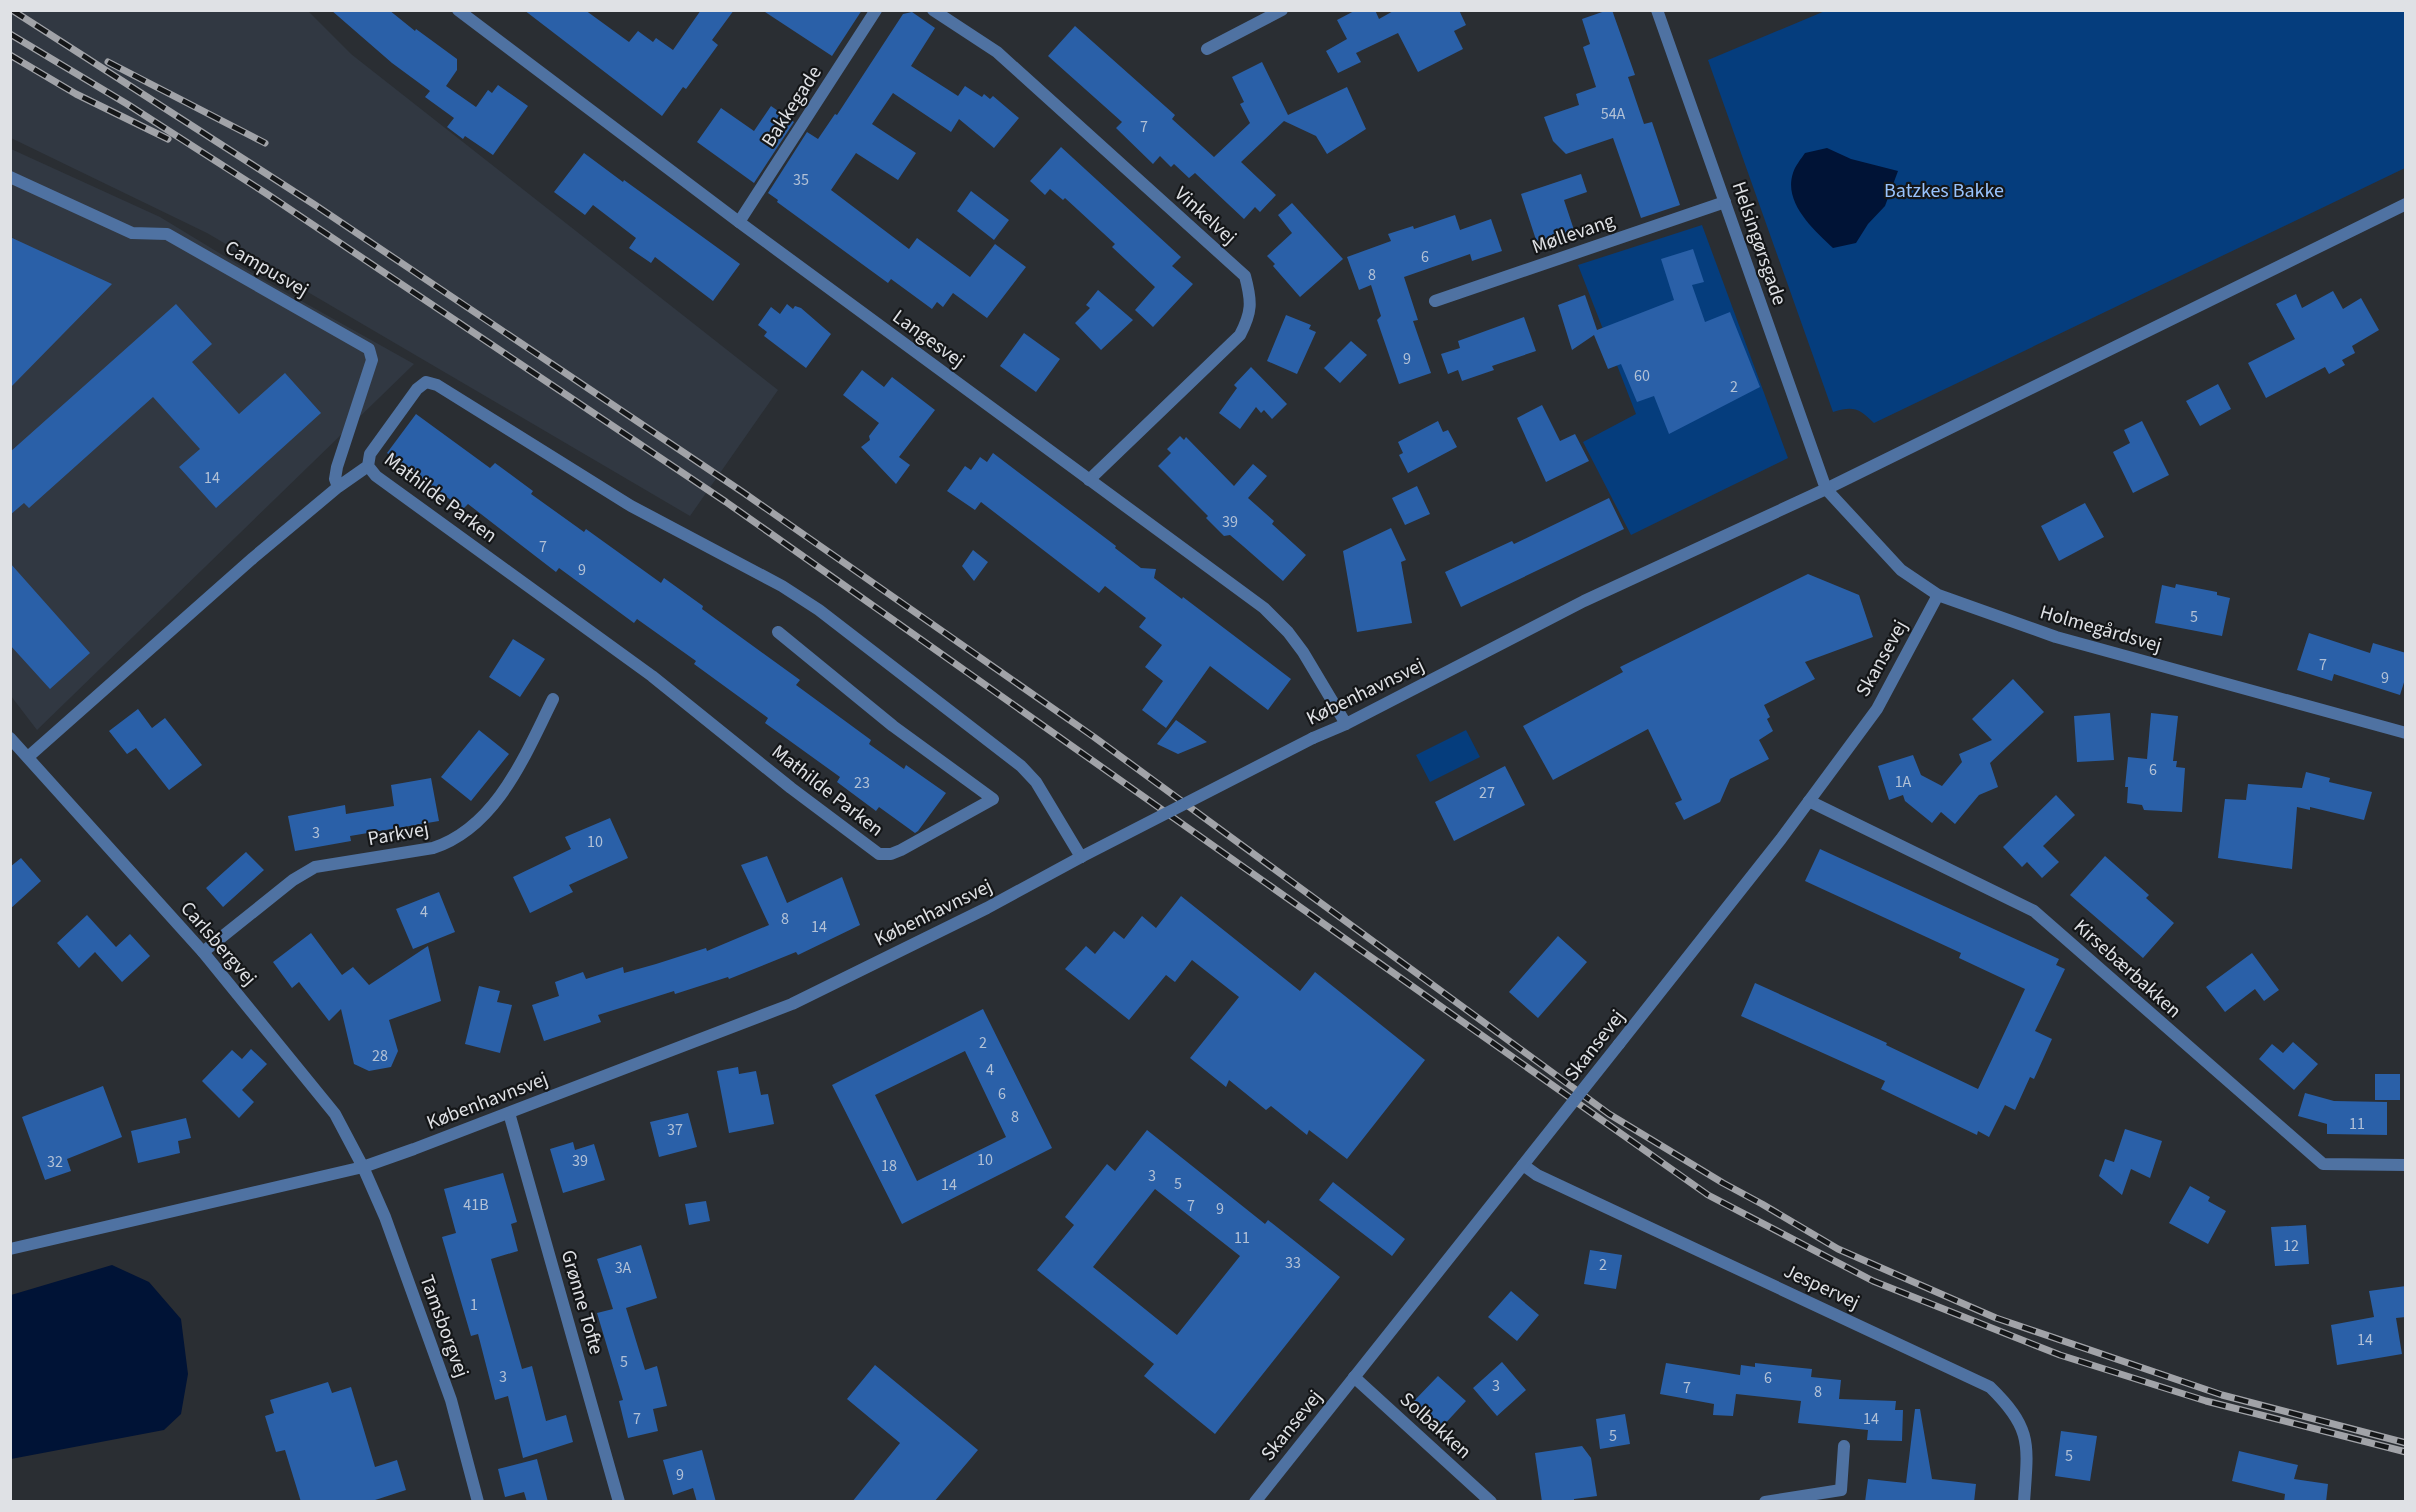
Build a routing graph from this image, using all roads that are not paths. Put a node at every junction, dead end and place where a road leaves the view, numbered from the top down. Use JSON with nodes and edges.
{"nodes":[{"id":1,"x":458,"y":10,"type":"edge"},
{"id":2,"x":876,"y":10,"type":"edge"},
{"id":3,"x":933,"y":10,"type":"edge"},
{"id":4,"x":1282,"y":10,"type":"edge"},
{"id":5,"x":1657,"y":10,"type":"edge"},
{"id":6,"x":1208,"y":49,"type":"dead end"},
{"id":7,"x":10,"y":177,"type":"edge"},
{"id":8,"x":1725,"y":202,"type":"junction"},
{"id":9,"x":2406,"y":204,"type":"edge"},
{"id":10,"x":739,"y":222,"type":"junction"},
{"id":11,"x":1435,"y":301,"type":"dead end"},
{"id":12,"x":368,"y":466,"type":"junction"},
{"id":13,"x":1089,"y":480,"type":"junction"},
{"id":14,"x":338,"y":487,"type":"junction"},
{"id":15,"x":1826,"y":489,"type":"junction"},
{"id":16,"x":1938,"y":595,"type":"junction"},
{"id":17,"x":778,"y":632,"type":"dead end"},
{"id":18,"x":553,"y":699,"type":"dead end"},
{"id":19,"x":1346,"y":724,"type":"junction"},
{"id":20,"x":2406,"y":733,"type":"edge"},
{"id":21,"x":10,"y":738,"type":"edge"},
{"id":22,"x":28,"y":757,"type":"junction"},
{"id":23,"x":1809,"y":801,"type":"junction"},
{"id":24,"x":1081,"y":857,"type":"junction"},
{"id":25,"x":203,"y":952,"type":"junction"},
{"id":26,"x":509,"y":1113,"type":"junction"},
{"id":27,"x":1523,"y":1165,"type":"junction"},
{"id":28,"x":2406,"y":1165,"type":"edge"},
{"id":29,"x":363,"y":1167,"type":"junction"},
{"id":30,"x":10,"y":1249,"type":"edge"},
{"id":31,"x":1354,"y":1377,"type":"junction"},
{"id":32,"x":1844,"y":1446,"type":"dead end"},
{"id":33,"x":478,"y":1502,"type":"edge"},
{"id":34,"x":619,"y":1502,"type":"edge"},
{"id":35,"x":1255,"y":1502,"type":"edge"},
{"id":36,"x":1491,"y":1502,"type":"edge"},
{"id":37,"x":1765,"y":1502,"type":"edge"},
{"id":38,"x":2024,"y":1502,"type":"edge"}],
"edges":[{"from":1,"to":10,"type":"street","name":"Langesvej"},
{"from":2,"to":10,"type":"street","name":"Bakkegade"},
{"from":3,"to":13,"type":"street","name":"Vinkelvej"},
{"from":4,"to":6,"type":"street"},
{"from":5,"to":8,"type":"street","name":"Helsingørsgade"},
{"from":7,"to":14,"type":"street","name":"Campusvej"},
{"from":8,"to":11,"type":"street","name":"Møllevang"},
{"from":8,"to":15,"type":"street","name":"Helsingørsgade"},
{"from":9,"to":15,"type":"street"},
{"from":10,"to":13,"type":"street","name":"Langesvej"},
{"from":12,"to":14,"type":"street"},
{"from":12,"to":17,"type":"street","name":"Mathilde Parken"},
{"from":12,"to":24,"type":"street","name":"Mathilde Parken"},
{"from":13,"to":19,"type":"street","name":"Langesvej"},
{"from":14,"to":22,"type":"street"},
{"from":15,"to":16,"type":"street","name":"Holmegårdsvej"},
{"from":15,"to":19,"type":"street","name":"Københavnsvej"},
{"from":16,"to":20,"type":"street","name":"Holmegårdsvej"},
{"from":16,"to":23,"type":"street","name":"Skansevej"},
{"from":18,"to":25,"type":"street","name":"Parkvej"},
{"from":19,"to":24,"type":"street","name":"Københavnsvej","bridge":true},
{"from":21,"to":22,"type":"street","name":"Carlsbergvej"},
{"from":22,"to":25,"type":"street","name":"Carlsbergvej"},
{"from":23,"to":27,"type":"street","name":"Skansevej","bridge":true},
{"from":23,"to":28,"type":"street","name":"Kirsebærbakken"},
{"from":24,"to":26,"type":"street","name":"Københavnsvej"},
{"from":25,"to":29,"type":"street","name":"Carlsbergvej"},
{"from":26,"to":29,"type":"street","name":"Københavnsvej"},
{"from":26,"to":34,"type":"street","name":"Grønne Tofte"},
{"from":27,"to":31,"type":"street","name":"Skansevej"},
{"from":27,"to":38,"type":"street","name":"Jespervej"},
{"from":29,"to":30,"type":"street","name":"Københavnsvej"},
{"from":29,"to":33,"type":"street","name":"Tamsborgvej"},
{"from":31,"to":35,"type":"street","name":"Skansevej"},
{"from":31,"to":36,"type":"street","name":"Solbakken"},
{"from":32,"to":37,"type":"street"}]}
